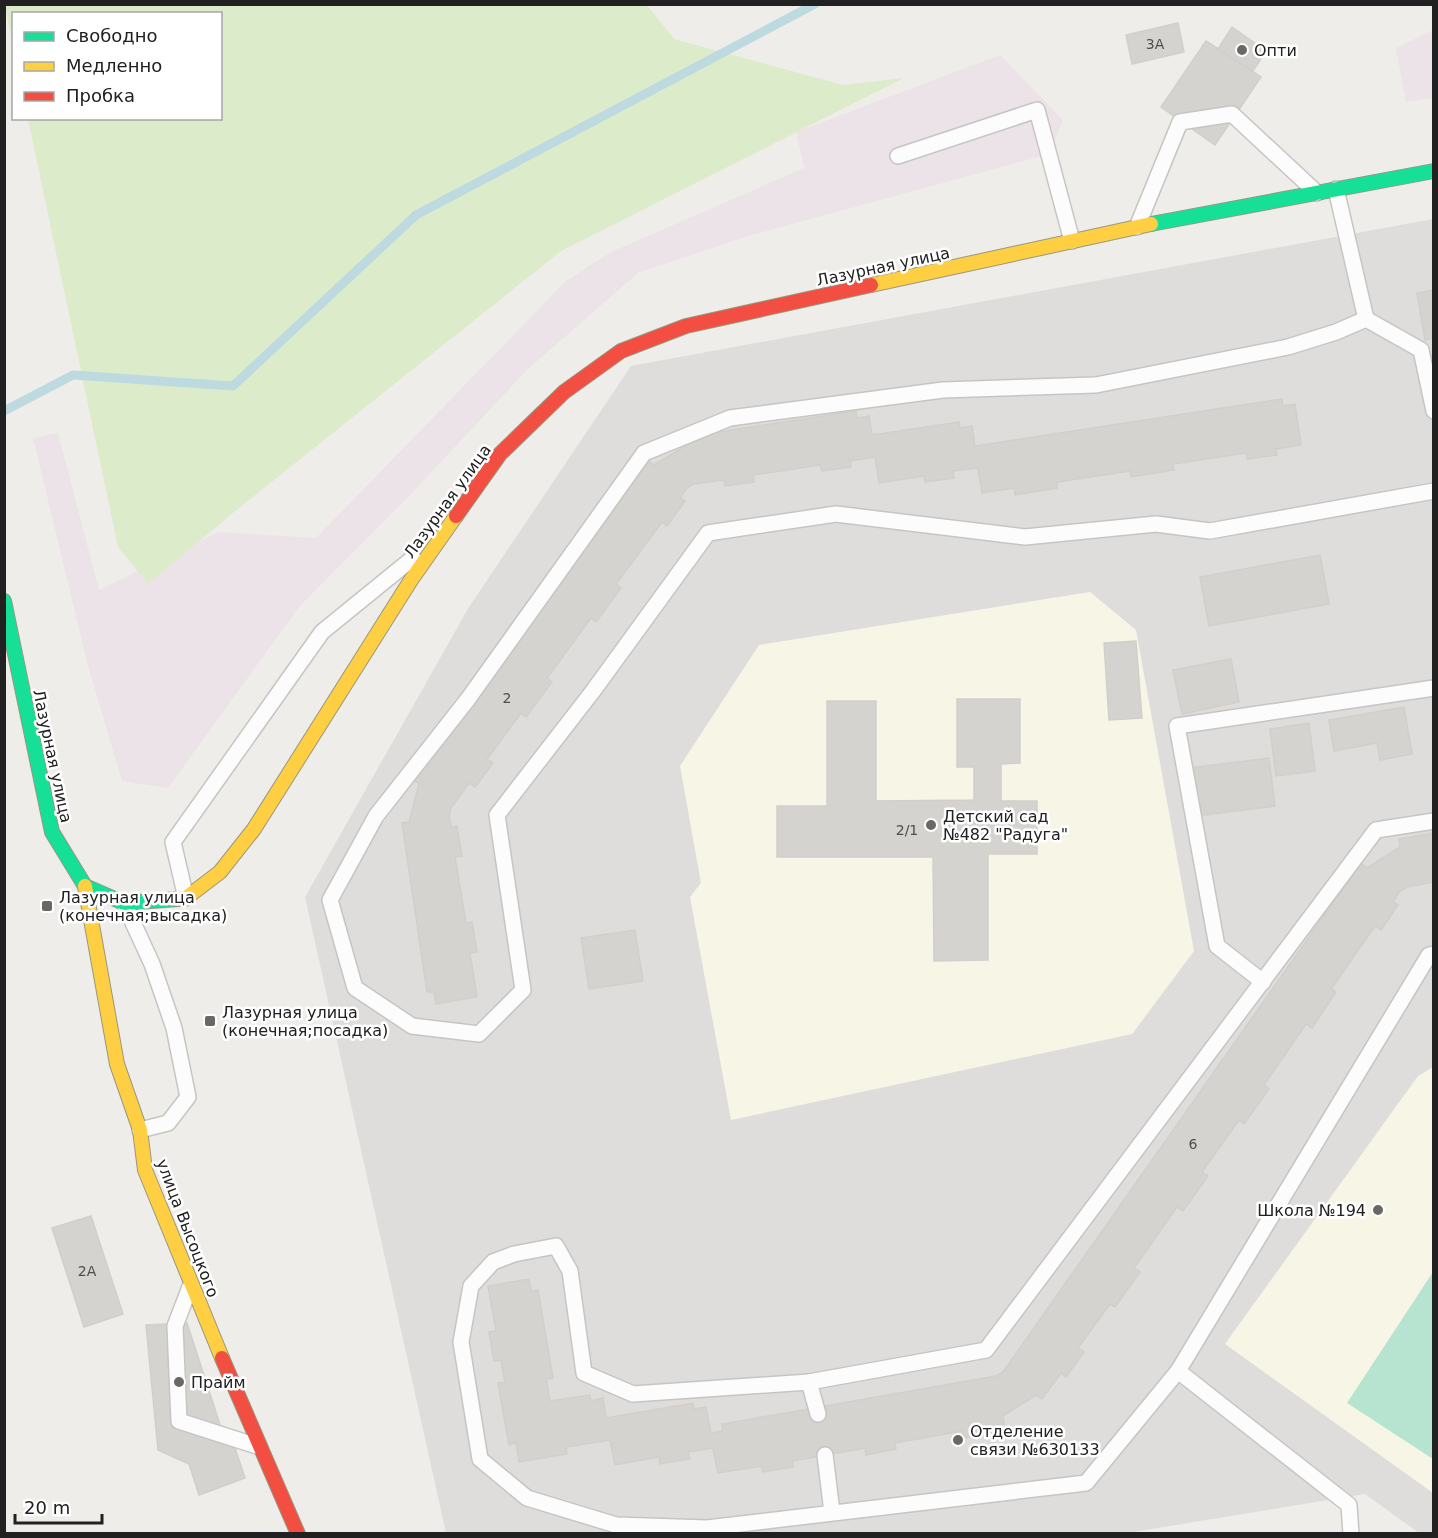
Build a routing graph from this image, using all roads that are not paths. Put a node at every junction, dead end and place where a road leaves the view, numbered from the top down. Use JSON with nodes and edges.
{"nodes":[{"id":1,"x":898,"y":156,"type":"dead end"},
{"id":2,"x":1434,"y":171,"type":"edge"},
{"id":3,"x":1336,"y":189,"type":"junction"},
{"id":4,"x":1317,"y":193,"type":"junction"},
{"id":5,"x":1137,"y":227,"type":"junction"},
{"id":6,"x":1072,"y":241,"type":"junction"},
{"id":7,"x":1366,"y":319,"type":"junction"},
{"id":8,"x":1434,"y":411,"type":"edge"},
{"id":9,"x":1434,"y":491,"type":"edge"},
{"id":10,"x":446,"y":531,"type":"junction"},
{"id":11,"x":4,"y":601,"type":"edge"},
{"id":12,"x":1434,"y":688,"type":"edge"},
{"id":13,"x":1434,"y":821,"type":"edge"},
{"id":14,"x":85,"y":886,"type":"junction"},
{"id":15,"x":186,"y":898,"type":"junction"},
{"id":16,"x":124,"y":903,"type":"junction"},
{"id":17,"x":1434,"y":954,"type":"edge"},
{"id":18,"x":1263,"y":982,"type":"junction"},
{"id":19,"x":140,"y":1130,"type":"junction"},
{"id":20,"x":191,"y":1285,"type":"junction"},
{"id":21,"x":1178,"y":1371,"type":"junction"},
{"id":22,"x":809,"y":1382,"type":"junction"},
{"id":23,"x":818,"y":1414,"type":"dead end"},
{"id":24,"x":261,"y":1447,"type":"junction"},
{"id":25,"x":825,"y":1455,"type":"dead end"},
{"id":26,"x":832,"y":1512,"type":"junction"},
{"id":27,"x":298,"y":1533,"type":"edge"},
{"id":28,"x":1351,"y":1533,"type":"edge"}],
"edges":[{"from":1,"to":6,"type":"lane"},
{"from":2,"to":3,"type":"street","name":"Лазурная улица"},
{"from":3,"to":4,"type":"street","name":"Лазурная улица"},
{"from":3,"to":7,"type":"lane"},
{"from":4,"to":5,"type":"street","name":"Лазурная улица"},
{"from":4,"to":5,"type":"lane"},
{"from":5,"to":6,"type":"street","name":"Лазурная улица"},
{"from":6,"to":10,"type":"street","name":"Лазурная улица"},
{"from":7,"to":8,"type":"lane"},
{"from":7,"to":9,"type":"lane"},
{"from":10,"to":15,"type":"street","name":"Лазурная улица"},
{"from":10,"to":15,"type":"lane"},
{"from":11,"to":14,"type":"street","name":"Лазурная улица"},
{"from":12,"to":18,"type":"lane"},
{"from":13,"to":18,"type":"lane"},
{"from":14,"to":16,"type":"street"},
{"from":14,"to":19,"type":"street","name":"улица Высоцкого"},
{"from":15,"to":16,"type":"street"},
{"from":16,"to":19,"type":"lane"},
{"from":17,"to":21,"type":"lane"},
{"from":18,"to":22,"type":"lane"},
{"from":19,"to":20,"type":"street","name":"улица Высоцкого"},
{"from":20,"to":24,"type":"street","name":"улица Высоцкого"},
{"from":20,"to":24,"type":"lane"},
{"from":21,"to":26,"type":"lane"},
{"from":21,"to":28,"type":"lane"},
{"from":22,"to":23,"type":"lane"},
{"from":22,"to":26,"type":"lane"},
{"from":24,"to":27,"type":"street","name":"улица Высоцкого"},
{"from":25,"to":26,"type":"lane"}]}
